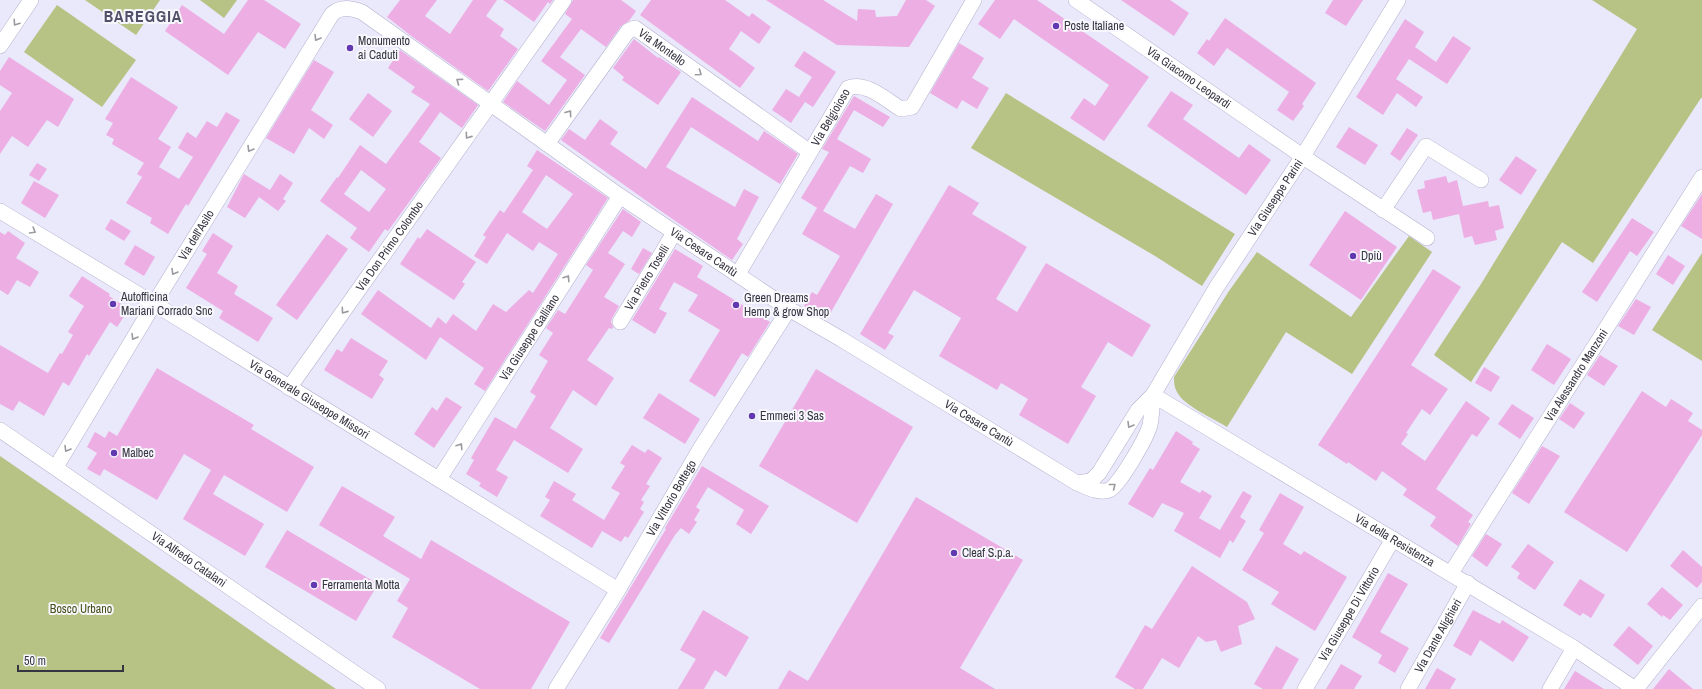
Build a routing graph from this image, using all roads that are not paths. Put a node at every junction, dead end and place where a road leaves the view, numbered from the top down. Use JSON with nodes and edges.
{"nodes":[{"id":1,"x":31,"y":0,"type":"edge"},
{"id":2,"x":564,"y":0,"type":"edge"},
{"id":3,"x":974,"y":0,"type":"edge"},
{"id":4,"x":1076,"y":0,"type":"edge"},
{"id":5,"x":1398,"y":0,"type":"edge"},
{"id":6,"x":341,"y":8,"type":"joint"},
{"id":7,"x":0,"y":46,"type":"edge"},
{"id":8,"x":490,"y":104,"type":"junction"},
{"id":9,"x":547,"y":144,"type":"junction"},
{"id":10,"x":810,"y":152,"type":"junction"},
{"id":11,"x":1303,"y":156,"type":"junction"},
{"id":12,"x":1702,"y":177,"type":"edge"},
{"id":13,"x":1482,"y":180,"type":"dead end"},
{"id":14,"x":620,"y":196,"type":"junction"},
{"id":15,"x":0,"y":210,"type":"edge"},
{"id":16,"x":1383,"y":210,"type":"junction"},
{"id":17,"x":674,"y":233,"type":"junction"},
{"id":18,"x":1427,"y":238,"type":"dead end"},
{"id":19,"x":738,"y":274,"type":"junction"},
{"id":20,"x":154,"y":304,"type":"junction"},
{"id":21,"x":789,"y":309,"type":"junction"},
{"id":22,"x":620,"y":322,"type":"dead end"},
{"id":23,"x":289,"y":388,"type":"junction"},
{"id":24,"x":1153,"y":394,"type":"junction"},
{"id":25,"x":0,"y":430,"type":"edge"},
{"id":26,"x":56,"y":467,"type":"junction"},
{"id":27,"x":439,"y":479,"type":"junction"},
{"id":28,"x":1077,"y":483,"type":"junction"},
{"id":29,"x":1393,"y":539,"type":"junction"},
{"id":30,"x":1451,"y":573,"type":"junction"},
{"id":31,"x":1468,"y":583,"type":"junction"},
{"id":32,"x":618,"y":590,"type":"junction"},
{"id":33,"x":1702,"y":606,"type":"edge"},
{"id":34,"x":1574,"y":648,"type":"junction"},
{"id":35,"x":378,"y":689,"type":"edge"},
{"id":36,"x":556,"y":689,"type":"edge"},
{"id":37,"x":1305,"y":689,"type":"edge"},
{"id":38,"x":1408,"y":689,"type":"edge"},
{"id":39,"x":1550,"y":689,"type":"edge"},
{"id":40,"x":1635,"y":689,"type":"edge"}],
"edges":[{"from":1,"to":7,"type":"street","one_way":true},
{"from":2,"to":8,"type":"street","name":"Via Don Primo Colombo"},
{"from":3,"to":10,"type":"street","name":"Via Belgioioso"},
{"from":4,"to":11,"type":"street","name":"Via Giacomo Leopardi"},
{"from":5,"to":11,"type":"street","name":"Via Giuseppe Parini"},
{"from":8,"to":6,"type":"street","name":"Via Cesare Cantù","one_way":true},
{"from":6,"to":20,"type":"street","name":"Via dell'Asilo","one_way":true},
{"from":8,"to":9,"type":"street","name":"Via Cesare Cantù"},
{"from":8,"to":23,"type":"street","name":"Via Don Primo Colombo","one_way":true},
{"from":9,"to":10,"type":"street","name":"Via Montello","one_way":true},
{"from":9,"to":14,"type":"street","name":"Via Cesare Cantù"},
{"from":10,"to":19,"type":"street","name":"Via Belgioioso"},
{"from":11,"to":16,"type":"street","name":"Via Giacomo Leopardi"},
{"from":11,"to":24,"type":"street","name":"Via Giuseppe Parini"},
{"from":12,"to":30,"type":"street","name":"Via Alessandro Manzoni"},
{"from":13,"to":16,"type":"street"},
{"from":14,"to":17,"type":"street","name":"Via Cesare Cantù"},
{"from":27,"to":14,"type":"street","name":"Via Giuseppe Galliano","one_way":true},
{"from":15,"to":20,"type":"street","name":"Via Generale Giuseppe Missori","one_way":true},
{"from":16,"to":18,"type":"street","name":"Via Giacomo Leopardi"},
{"from":17,"to":19,"type":"street","name":"Via Cesare Cantù"},
{"from":17,"to":22,"type":"street","name":"Via Pietro Toselli"},
{"from":19,"to":21,"type":"street","name":"Via Cesare Cantù"},
{"from":20,"to":23,"type":"street","name":"Via Generale Giuseppe Missori"},
{"from":20,"to":26,"type":"street","name":"Via dell'Asilo","one_way":true},
{"from":21,"to":28,"type":"street","name":"Via Cesare Cantù"},
{"from":21,"to":32,"type":"street","name":"Via Vittorio Bottego"},
{"from":23,"to":27,"type":"street","name":"Via Generale Giuseppe Missori"},
{"from":24,"to":28,"type":"street","name":"Via Giuseppe Parini","one_way":true},
{"from":28,"to":24,"type":"street","name":"Via Giuseppe Parini","one_way":true},
{"from":24,"to":29,"type":"street","name":"Via della Resistenza"},
{"from":25,"to":26,"type":"street","name":"Via Alfredo Catalani"},
{"from":26,"to":35,"type":"street","name":"Via Alfredo Catalani"},
{"from":27,"to":32,"type":"street","name":"Via Generale Giuseppe Missori"},
{"from":29,"to":30,"type":"street","name":"Via della Resistenza"},
{"from":29,"to":37,"type":"street","name":"Via Giuseppe Di Vittorio"},
{"from":30,"to":31,"type":"street","name":"Via della Resistenza"},
{"from":31,"to":34,"type":"street","name":"Via della Resistenza"},
{"from":31,"to":38,"type":"street","name":"Via Dante Alighieri"},
{"from":32,"to":36,"type":"street","name":"Via Vittorio Bottego"},
{"from":33,"to":40,"type":"street"},
{"from":34,"to":39,"type":"street"},
{"from":34,"to":40,"type":"street","name":"Via della Resistenza"}]}
